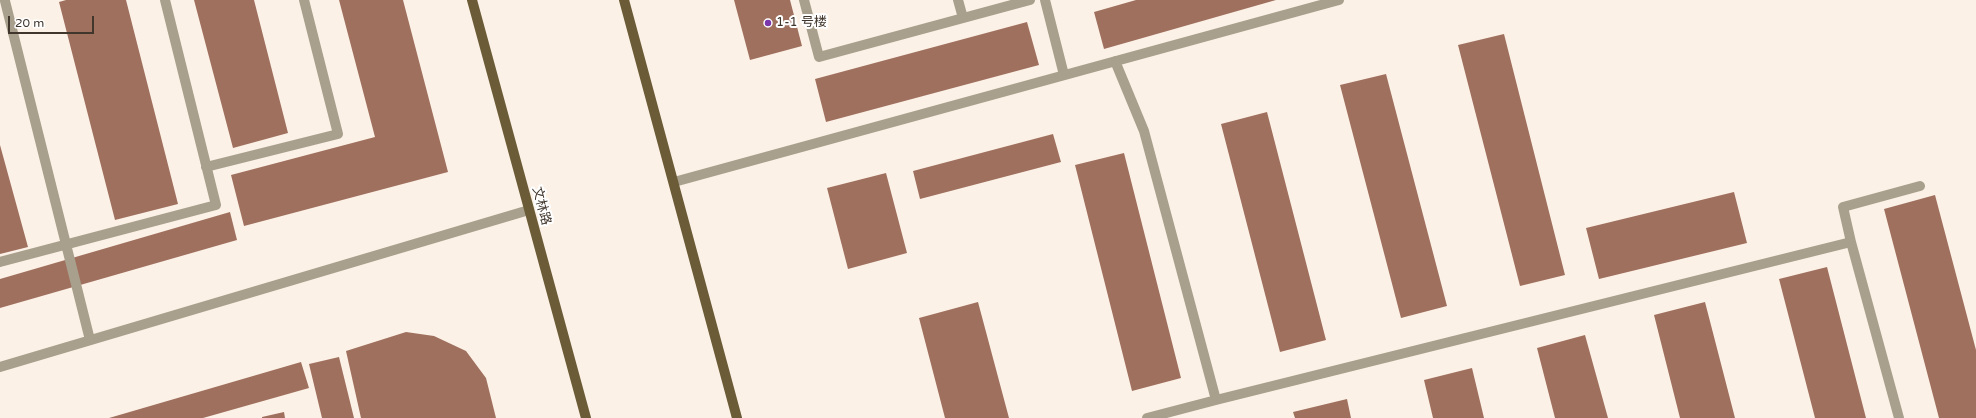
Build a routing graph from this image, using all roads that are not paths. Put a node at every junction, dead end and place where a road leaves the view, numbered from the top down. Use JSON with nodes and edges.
{"nodes":[{"id":1,"x":164,"y":0,"type":"edge"},
{"id":2,"x":304,"y":0,"type":"edge"},
{"id":3,"x":472,"y":0,"type":"edge"},
{"id":4,"x":624,"y":0,"type":"edge"},
{"id":5,"x":804,"y":0,"type":"edge"},
{"id":6,"x":958,"y":0,"type":"edge"},
{"id":7,"x":1030,"y":0,"type":"edge"},
{"id":8,"x":1045,"y":0,"type":"edge"},
{"id":9,"x":1339,"y":0,"type":"edge"},
{"id":10,"x":4,"y":1,"type":"edge"},
{"id":11,"x":963,"y":18,"type":"junction"},
{"id":12,"x":1115,"y":61,"type":"junction"},
{"id":13,"x":1064,"y":75,"type":"junction"},
{"id":14,"x":206,"y":167,"type":"junction"},
{"id":15,"x":674,"y":182,"type":"junction"},
{"id":16,"x":1920,"y":186,"type":"dead end"},
{"id":17,"x":529,"y":210,"type":"junction"},
{"id":18,"x":1851,"y":242,"type":"junction"},
{"id":19,"x":67,"y":246,"type":"junction"},
{"id":20,"x":0,"y":262,"type":"edge"},
{"id":21,"x":90,"y":340,"type":"junction"},
{"id":22,"x":0,"y":367,"type":"edge"},
{"id":23,"x":1216,"y":400,"type":"junction"},
{"id":24,"x":586,"y":418,"type":"edge"},
{"id":25,"x":738,"y":418,"type":"edge"},
{"id":26,"x":1146,"y":418,"type":"edge"},
{"id":27,"x":1899,"y":418,"type":"edge"}],
"edges":[{"from":1,"to":14,"type":"street"},
{"from":2,"to":14,"type":"street"},
{"from":3,"to":17,"type":"main road","name":"文林路"},
{"from":4,"to":15,"type":"main road"},
{"from":5,"to":11,"type":"street"},
{"from":6,"to":11,"type":"street"},
{"from":7,"to":11,"type":"street"},
{"from":8,"to":13,"type":"street"},
{"from":9,"to":12,"type":"street"},
{"from":10,"to":19,"type":"street"},
{"from":12,"to":13,"type":"street"},
{"from":12,"to":23,"type":"street"},
{"from":13,"to":15,"type":"street"},
{"from":14,"to":19,"type":"street"},
{"from":15,"to":25,"type":"main road"},
{"from":16,"to":18,"type":"street"},
{"from":17,"to":21,"type":"street"},
{"from":17,"to":24,"type":"main road","name":"文林路"},
{"from":18,"to":23,"type":"street"},
{"from":18,"to":27,"type":"street"},
{"from":19,"to":20,"type":"street"},
{"from":19,"to":21,"type":"street"},
{"from":21,"to":22,"type":"street"},
{"from":23,"to":26,"type":"street"}]}
